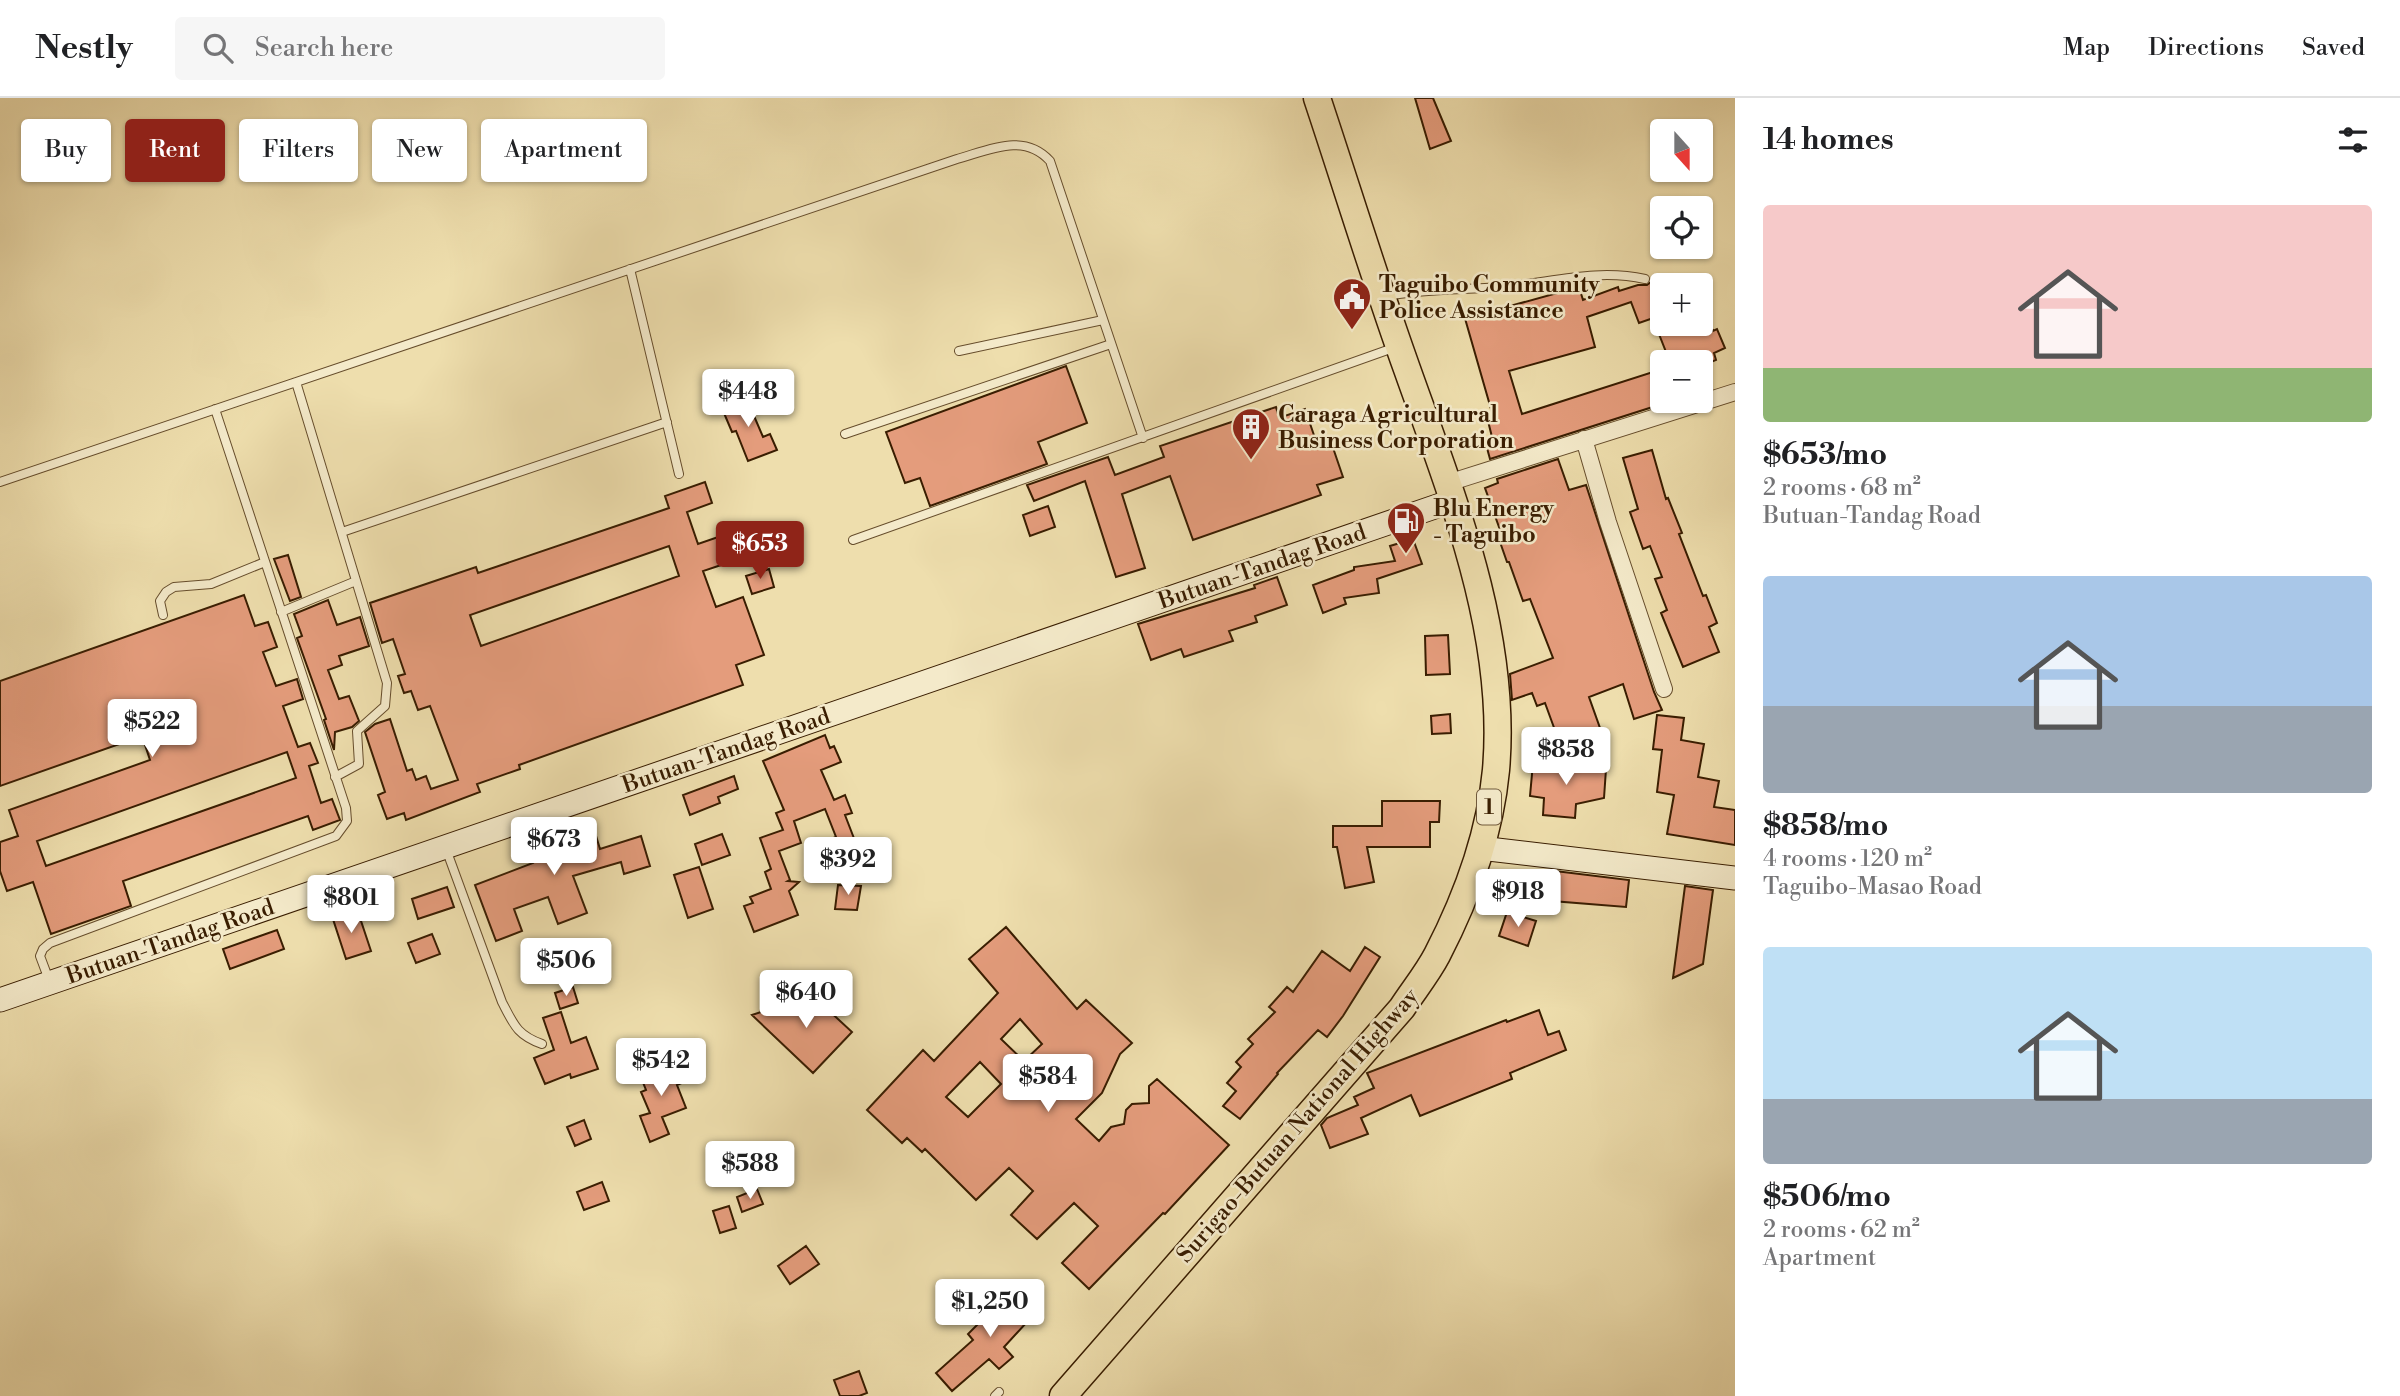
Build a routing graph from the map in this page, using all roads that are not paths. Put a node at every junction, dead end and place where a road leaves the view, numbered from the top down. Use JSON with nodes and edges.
{"nodes":[{"id":1,"x":1317,"y":98,"type":"edge"},
{"id":2,"x":630,"y":269,"type":"junction"},
{"id":3,"x":1645,"y":279,"type":"dead end"},
{"id":4,"x":1383,"y":296,"type":"junction"},
{"id":5,"x":1103,"y":320,"type":"junction"},
{"id":6,"x":1111,"y":344,"type":"junction"},
{"id":7,"x":1399,"y":346,"type":"junction"},
{"id":8,"x":958,"y":351,"type":"dead end"},
{"id":9,"x":296,"y":382,"type":"junction"},
{"id":10,"x":1735,"y":392,"type":"edge"},
{"id":11,"x":215,"y":409,"type":"junction"},
{"id":12,"x":667,"y":422,"type":"junction"},
{"id":13,"x":845,"y":434,"type":"dead end"},
{"id":14,"x":1143,"y":438,"type":"junction"},
{"id":15,"x":1584,"y":439,"type":"junction"},
{"id":16,"x":680,"y":474,"type":"dead end"},
{"id":17,"x":0,"y":482,"type":"edge"},
{"id":18,"x":1450,"y":492,"type":"junction"},
{"id":19,"x":342,"y":532,"type":"junction"},
{"id":20,"x":853,"y":540,"type":"dead end"},
{"id":21,"x":265,"y":562,"type":"junction"},
{"id":22,"x":356,"y":581,"type":"junction"},
{"id":23,"x":281,"y":612,"type":"junction"},
{"id":24,"x":163,"y":615,"type":"dead end"},
{"id":25,"x":1664,"y":689,"type":"dead end"},
{"id":26,"x":335,"y":777,"type":"junction"},
{"id":27,"x":445,"y":847,"type":"junction"},
{"id":28,"x":1480,"y":848,"type":"junction"},
{"id":29,"x":1735,"y":878,"type":"edge"},
{"id":30,"x":50,"y":983,"type":"junction"},
{"id":31,"x":0,"y":1000,"type":"edge"},
{"id":32,"x":542,"y":1044,"type":"dead end"},
{"id":33,"x":1063,"y":1396,"type":"edge"}],
"edges":[{"from":1,"to":4,"type":"highway","name":"Surigao-Butuan National Highway","number":"1"},
{"from":2,"to":5,"type":"lane"},
{"from":2,"to":9,"type":"lane"},
{"from":2,"to":12,"type":"lane"},
{"from":3,"to":4,"type":"lane"},
{"from":4,"to":7,"type":"highway","name":"Surigao-Butuan National Highway","number":"1"},
{"from":5,"to":6,"type":"lane"},
{"from":5,"to":8,"type":"lane"},
{"from":6,"to":13,"type":"lane"},
{"from":6,"to":14,"type":"lane"},
{"from":7,"to":14,"type":"lane"},
{"from":7,"to":18,"type":"highway","name":"Surigao-Butuan National Highway","number":"1"},
{"from":9,"to":11,"type":"lane"},
{"from":9,"to":19,"type":"lane"},
{"from":10,"to":15,"type":"street"},
{"from":11,"to":17,"type":"lane"},
{"from":11,"to":21,"type":"lane"},
{"from":12,"to":16,"type":"lane"},
{"from":12,"to":19,"type":"lane"},
{"from":14,"to":20,"type":"lane"},
{"from":15,"to":18,"type":"street"},
{"from":15,"to":25,"type":"street"},
{"from":18,"to":27,"type":"main road","name":"Butuan-Tandag Road"},
{"from":18,"to":28,"type":"highway","name":"Surigao-Butuan National Highway","number":"1"},
{"from":19,"to":22,"type":"lane"},
{"from":21,"to":23,"type":"lane"},
{"from":21,"to":24,"type":"lane"},
{"from":22,"to":23,"type":"lane"},
{"from":22,"to":26,"type":"lane"},
{"from":23,"to":26,"type":"lane"},
{"from":26,"to":30,"type":"lane"},
{"from":27,"to":30,"type":"main road","name":"Butuan-Tandag Road"},
{"from":27,"to":32,"type":"lane"},
{"from":28,"to":29,"type":"main road"},
{"from":28,"to":33,"type":"highway","name":"Surigao-Butuan National Highway","number":"1"},
{"from":30,"to":31,"type":"main road","name":"Butuan-Tandag Road"}]}
